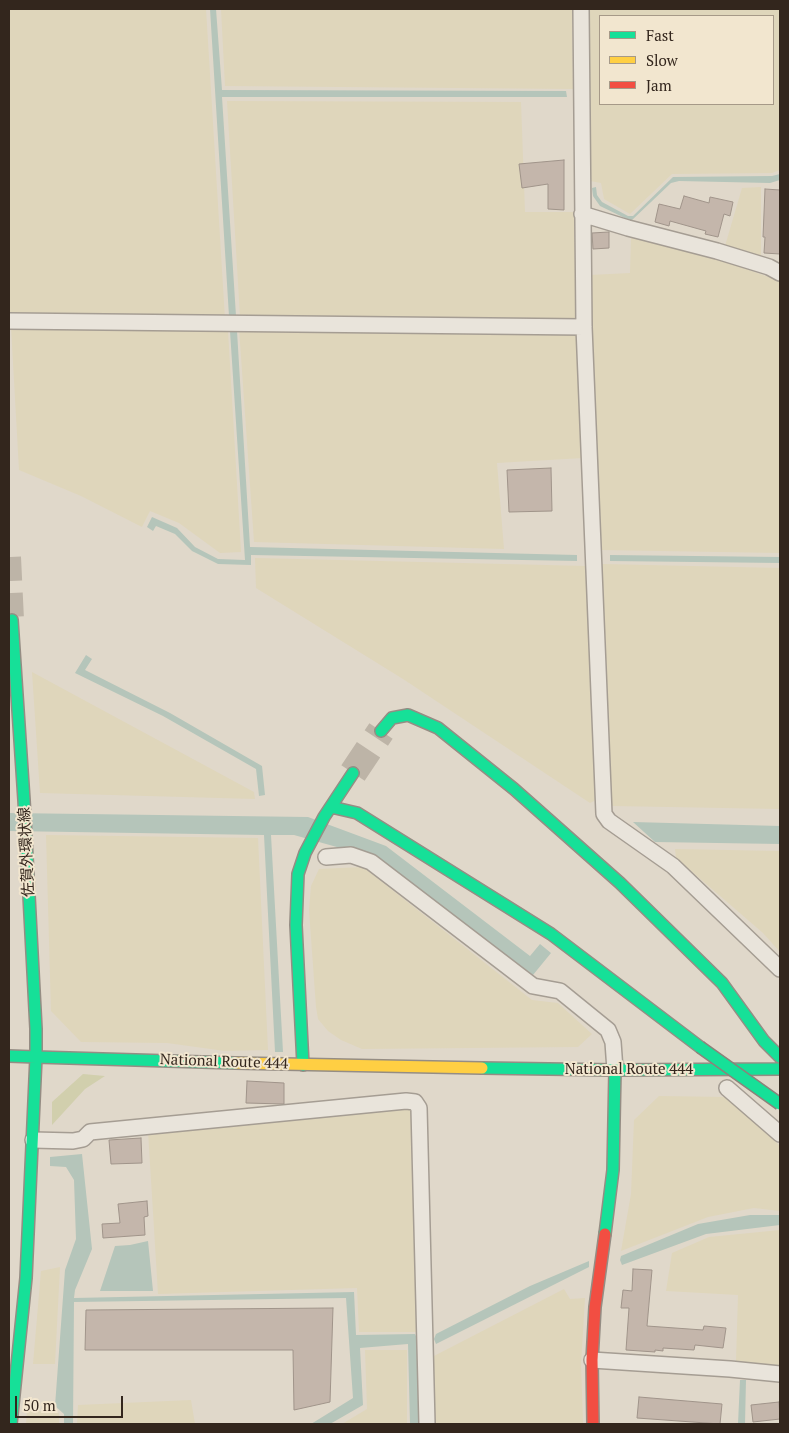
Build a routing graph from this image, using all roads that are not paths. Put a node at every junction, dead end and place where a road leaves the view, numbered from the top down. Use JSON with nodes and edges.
{"nodes":[{"id":1,"x":581,"y":9,"type":"edge"},
{"id":2,"x":582,"y":214,"type":"junction"},
{"id":3,"x":780,"y":273,"type":"edge"},
{"id":4,"x":9,"y":321,"type":"edge"},
{"id":5,"x":584,"y":327,"type":"junction"},
{"id":6,"x":12,"y":620,"type":"dead end"},
{"id":7,"x":381,"y":731,"type":"tunnel mouth"},
{"id":8,"x":353,"y":773,"type":"tunnel mouth"},
{"id":9,"x":331,"y":807,"type":"junction"},
{"id":10,"x":326,"y":857,"type":"dead end"},
{"id":11,"x":780,"y":969,"type":"edge"},
{"id":12,"x":9,"y":1056,"type":"edge"},
{"id":13,"x":36,"y":1057,"type":"junction"},
{"id":14,"x":780,"y":1057,"type":"edge"},
{"id":15,"x":303,"y":1065,"type":"junction"},
{"id":16,"x":615,"y":1070,"type":"junction"},
{"id":17,"x":780,"y":1070,"type":"edge"},
{"id":18,"x":727,"y":1088,"type":"dead end"},
{"id":19,"x":780,"y":1104,"type":"edge"},
{"id":20,"x":780,"y":1134,"type":"edge"},
{"id":21,"x":33,"y":1140,"type":"junction"},
{"id":22,"x":592,"y":1360,"type":"junction"},
{"id":23,"x":780,"y":1374,"type":"edge"},
{"id":24,"x":11,"y":1424,"type":"edge"},
{"id":25,"x":427,"y":1424,"type":"edge"},
{"id":26,"x":593,"y":1424,"type":"edge"}],
"edges":[{"from":1,"to":2,"type":"street"},
{"from":2,"to":3,"type":"street"},
{"from":2,"to":5,"type":"street"},
{"from":4,"to":5,"type":"street"},
{"from":5,"to":11,"type":"street"},
{"from":6,"to":13,"type":"main road","name":"佐賀外環状線"},
{"from":7,"to":14,"type":"main road"},
{"from":8,"to":9,"type":"main road"},
{"from":9,"to":15,"type":"main road"},
{"from":9,"to":19,"type":"main road","bridge":true},
{"from":10,"to":16,"type":"street"},
{"from":12,"to":13,"type":"main road"},
{"from":13,"to":15,"type":"main road","name":"National Route 444"},
{"from":13,"to":21,"type":"main road"},
{"from":15,"to":16,"type":"main road","name":"National Route 444"},
{"from":16,"to":17,"type":"main road","name":"National Route 444"},
{"from":16,"to":22,"type":"main road"},
{"from":18,"to":20,"type":"street"},
{"from":21,"to":24,"type":"main road"},
{"from":21,"to":25,"type":"street"},
{"from":22,"to":23,"type":"street"},
{"from":22,"to":26,"type":"main road"}]}
